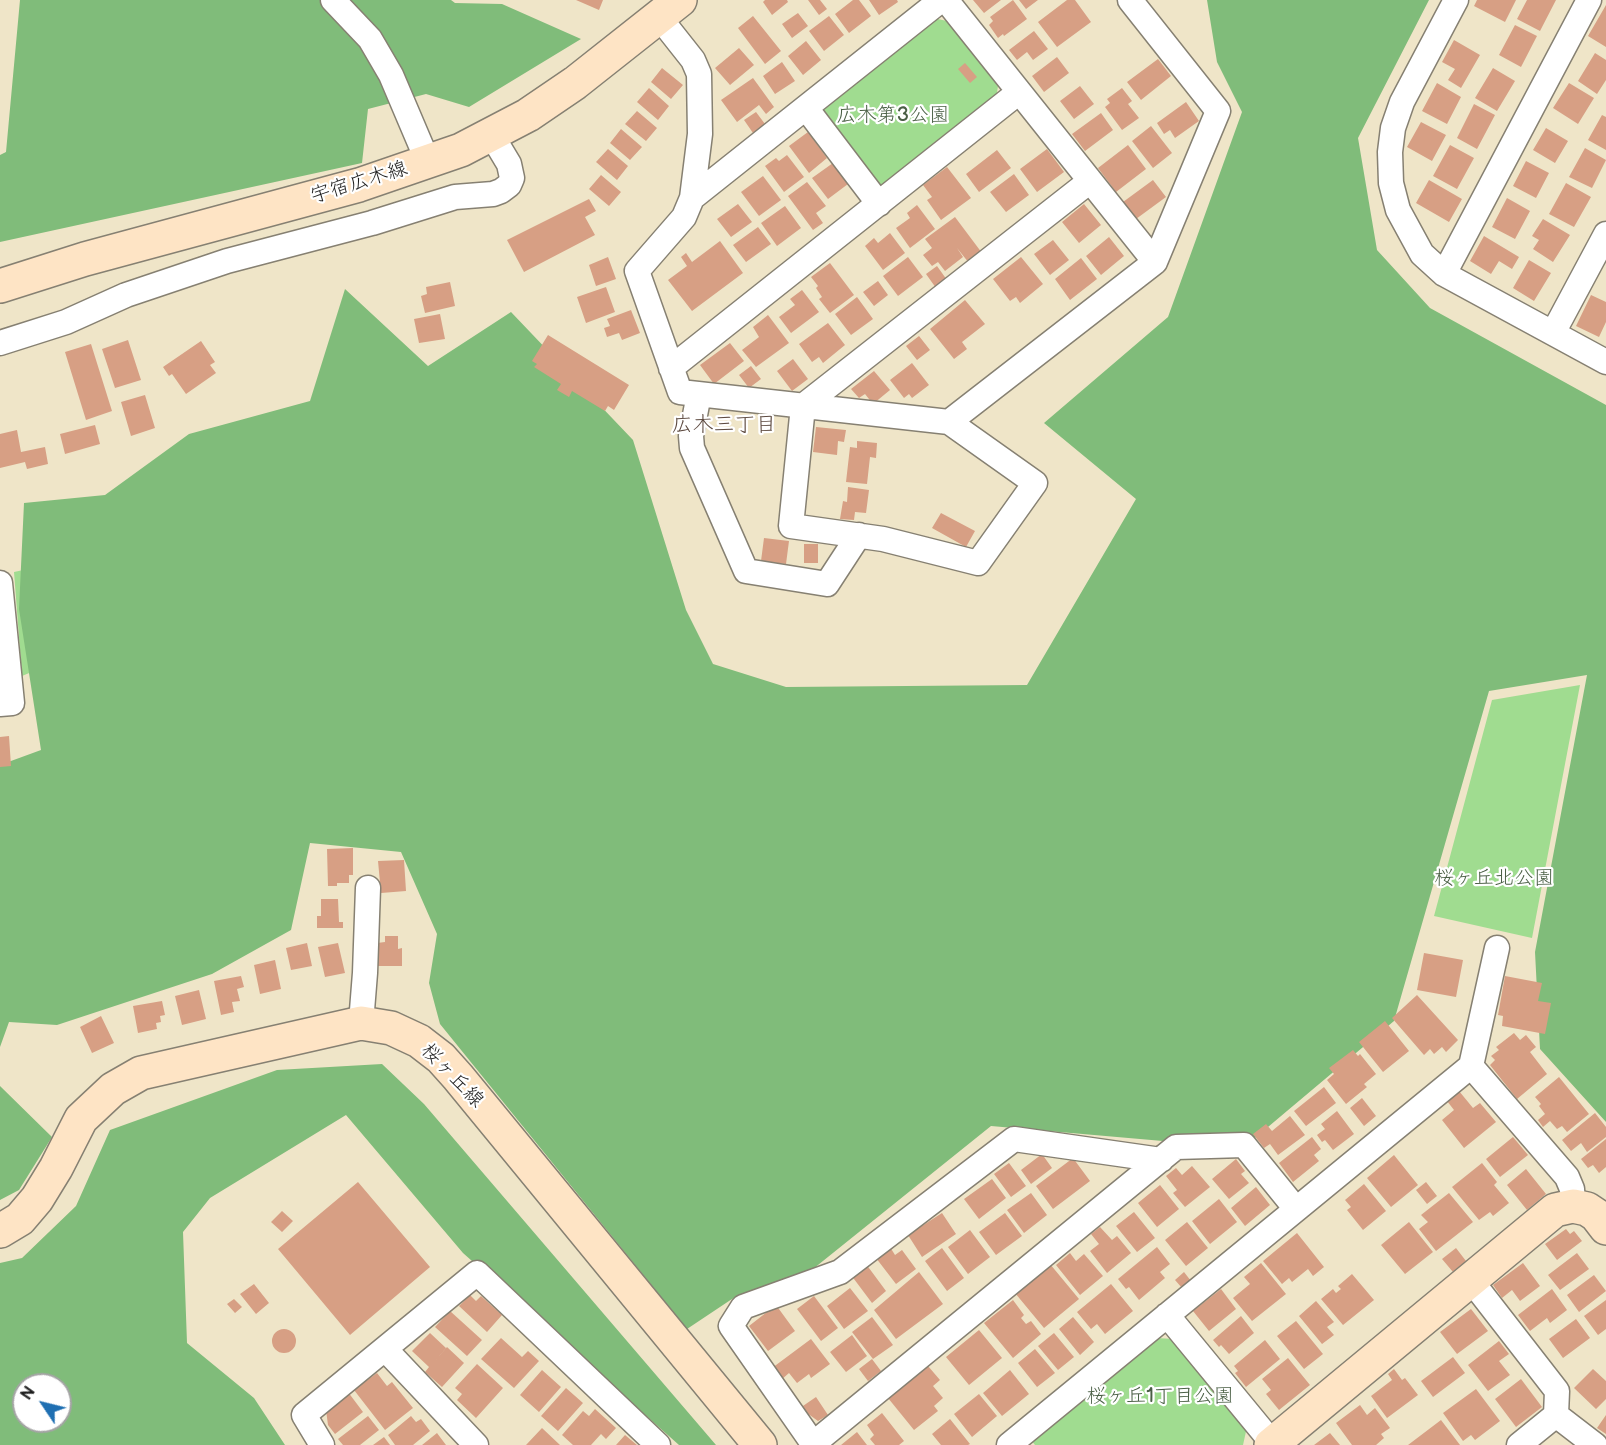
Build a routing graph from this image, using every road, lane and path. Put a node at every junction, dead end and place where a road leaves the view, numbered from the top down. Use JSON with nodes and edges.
{"nodes":[{"id":1,"x":333,"y":0,"type":"edge"},
{"id":2,"x":941,"y":0,"type":"edge"},
{"id":3,"x":946,"y":0,"type":"edge"},
{"id":4,"x":1130,"y":0,"type":"edge"},
{"id":5,"x":1456,"y":0,"type":"edge"},
{"id":6,"x":1589,"y":0,"type":"edge"},
{"id":7,"x":670,"y":8,"type":"edge"},
{"id":8,"x":1019,"y":92,"type":"junction"},
{"id":9,"x":806,"y":108,"type":"junction"},
{"id":10,"x":491,"y":135,"type":"junction"},
{"id":11,"x":428,"y":162,"type":"junction"},
{"id":12,"x":1090,"y":181,"type":"junction"},
{"id":13,"x":692,"y":198,"type":"junction"},
{"id":14,"x":879,"y":204,"type":"junction"},
{"id":15,"x":1606,"y":234,"type":"edge"},
{"id":16,"x":1155,"y":262,"type":"junction"},
{"id":17,"x":1444,"y":274,"type":"junction"},
{"id":18,"x":0,"y":286,"type":"edge"},
{"id":19,"x":1553,"y":333,"type":"junction"},
{"id":20,"x":0,"y":343,"type":"edge"},
{"id":21,"x":1606,"y":362,"type":"edge"},
{"id":22,"x":671,"y":369,"type":"junction"},
{"id":23,"x":699,"y":394,"type":"junction"},
{"id":24,"x":803,"y":406,"type":"junction"},
{"id":25,"x":949,"y":422,"type":"junction"},
{"id":26,"x":859,"y":535,"type":"junction"},
{"id":27,"x":0,"y":584,"type":"edge"},
{"id":28,"x":0,"y":704,"type":"edge"},
{"id":29,"x":368,"y":888,"type":"dead end"},
{"id":30,"x":1497,"y":948,"type":"dead end"},
{"id":31,"x":361,"y":1023,"type":"junction"},
{"id":32,"x":1471,"y":1066,"type":"junction"},
{"id":33,"x":1161,"y":1160,"type":"junction"},
{"id":34,"x":1573,"y":1206,"type":"junction"},
{"id":35,"x":1296,"y":1209,"type":"junction"},
{"id":36,"x":1606,"y":1228,"type":"edge"},
{"id":37,"x":0,"y":1232,"type":"edge"},
{"id":38,"x":1470,"y":1279,"type":"junction"},
{"id":39,"x":1167,"y":1315,"type":"junction"},
{"id":40,"x":385,"y":1349,"type":"junction"},
{"id":41,"x":1556,"y":1414,"type":"junction"},
{"id":42,"x":814,"y":1444,"type":"edge"},
{"id":43,"x":322,"y":1445,"type":"edge"},
{"id":44,"x":476,"y":1445,"type":"edge"},
{"id":45,"x":658,"y":1445,"type":"edge"},
{"id":46,"x":760,"y":1445,"type":"edge"},
{"id":47,"x":1009,"y":1445,"type":"edge"},
{"id":48,"x":1272,"y":1445,"type":"edge"},
{"id":49,"x":1520,"y":1445,"type":"edge"},
{"id":50,"x":1595,"y":1445,"type":"edge"}],
"edges":[{"from":1,"to":11,"type":"street"},
{"from":2,"to":9,"type":"street"},
{"from":3,"to":8,"type":"street"},
{"from":4,"to":16,"type":"street"},
{"from":5,"to":17,"type":"street"},
{"from":6,"to":17,"type":"street"},
{"from":7,"to":10,"type":"street","name":"宇宿広木線"},
{"from":7,"to":13,"type":"street"},
{"from":8,"to":12,"type":"street"},
{"from":8,"to":14,"type":"street"},
{"from":9,"to":13,"type":"street"},
{"from":9,"to":14,"type":"street"},
{"from":10,"to":11,"type":"street","name":"宇宿広木線"},
{"from":10,"to":20,"type":"street"},
{"from":11,"to":18,"type":"street","name":"宇宿広木線"},
{"from":12,"to":16,"type":"street"},
{"from":12,"to":24,"type":"street"},
{"from":13,"to":22,"type":"street"},
{"from":14,"to":22,"type":"street"},
{"from":15,"to":19,"type":"street"},
{"from":16,"to":25,"type":"street"},
{"from":17,"to":19,"type":"street"},
{"from":19,"to":21,"type":"street"},
{"from":22,"to":23,"type":"street"},
{"from":23,"to":24,"type":"street"},
{"from":23,"to":26,"type":"street"},
{"from":24,"to":25,"type":"street"},
{"from":24,"to":26,"type":"street"},
{"from":25,"to":26,"type":"street"},
{"from":27,"to":28,"type":"street"},
{"from":29,"to":31,"type":"street"},
{"from":30,"to":32,"type":"street"},
{"from":31,"to":37,"type":"street","name":"桜ヶ丘線"},
{"from":31,"to":46,"type":"street","name":"桜ヶ丘線"},
{"from":32,"to":34,"type":"street"},
{"from":32,"to":35,"type":"street"},
{"from":33,"to":35,"type":"street"},
{"from":33,"to":42,"type":"street"},
{"from":33,"to":42,"type":"street"},
{"from":34,"to":36,"type":"street"},
{"from":34,"to":38,"type":"street"},
{"from":35,"to":39,"type":"street"},
{"from":38,"to":41,"type":"street"},
{"from":38,"to":48,"type":"street"},
{"from":39,"to":47,"type":"street"},
{"from":39,"to":48,"type":"street"},
{"from":40,"to":43,"type":"street"},
{"from":40,"to":44,"type":"street"},
{"from":40,"to":45,"type":"street"},
{"from":41,"to":49,"type":"street"},
{"from":41,"to":50,"type":"street"}]}
